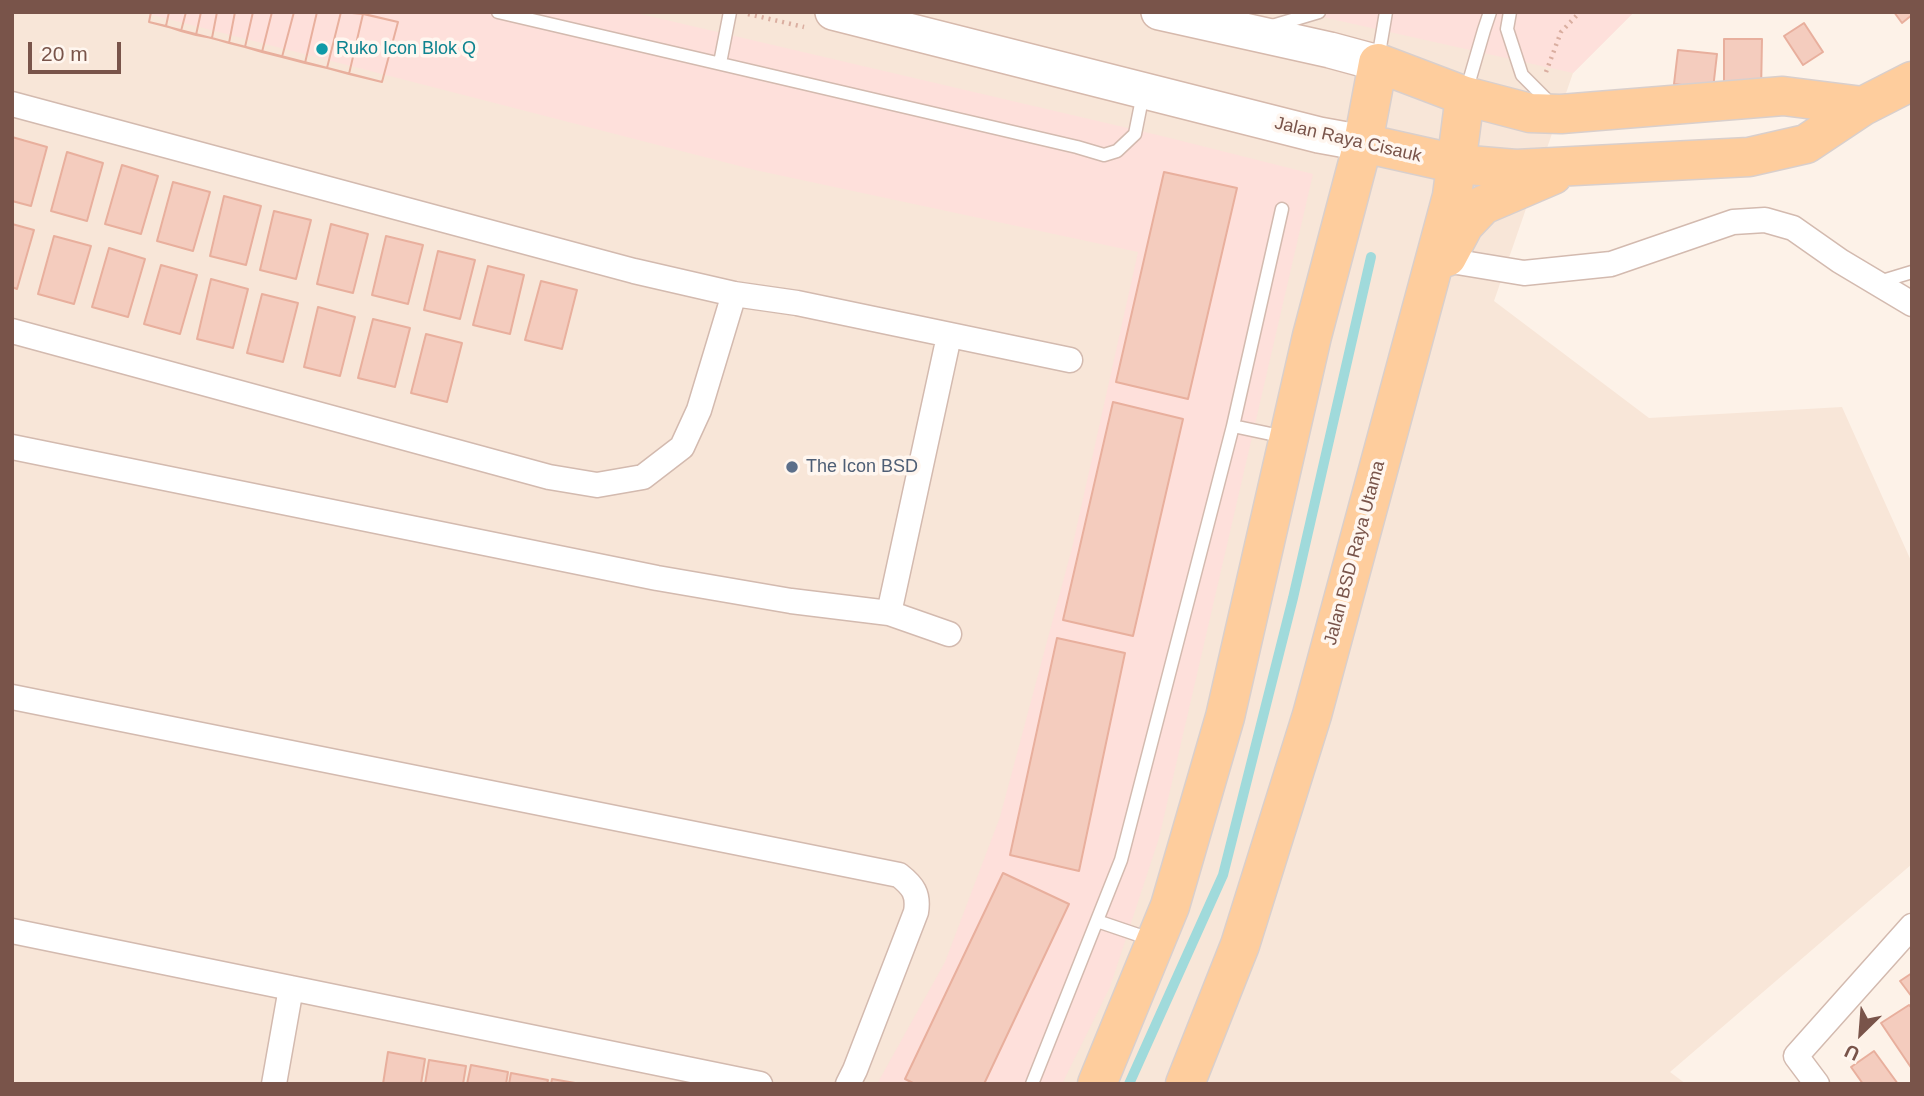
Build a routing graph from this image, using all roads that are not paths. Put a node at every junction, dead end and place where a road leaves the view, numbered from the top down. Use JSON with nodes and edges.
{"nodes":[{"id":1,"x":498,"y":12,"type":"edge"},
{"id":2,"x":730,"y":12,"type":"edge"},
{"id":3,"x":833,"y":12,"type":"edge"},
{"id":4,"x":1159,"y":12,"type":"edge"},
{"id":5,"x":1319,"y":12,"type":"edge"},
{"id":6,"x":1385,"y":12,"type":"edge"},
{"id":7,"x":1490,"y":12,"type":"edge"},
{"id":8,"x":1510,"y":12,"type":"edge"},
{"id":9,"x":1252,"y":33,"type":"junction"},
{"id":10,"x":1378,"y":63,"type":"junction"},
{"id":11,"x":720,"y":64,"type":"junction"},
{"id":12,"x":1912,"y":81,"type":"edge"},
{"id":13,"x":1144,"y":90,"type":"junction"},
{"id":14,"x":1465,"y":96,"type":"junction"},
{"id":15,"x":12,"y":104,"type":"edge"},
{"id":16,"x":1863,"y":106,"type":"junction"},
{"id":17,"x":1561,"y":114,"type":"junction"},
{"id":18,"x":1363,"y":143,"type":"junction"},
{"id":19,"x":1457,"y":164,"type":"junction"},
{"id":20,"x":1574,"y":166,"type":"junction"},
{"id":21,"x":1282,"y":209,"type":"dead end"},
{"id":22,"x":1445,"y":260,"type":"junction"},
{"id":23,"x":1912,"y":272,"type":"edge"},
{"id":24,"x":1876,"y":283,"type":"junction"},
{"id":25,"x":734,"y":294,"type":"junction"},
{"id":26,"x":1422,"y":302,"type":"junction"},
{"id":27,"x":1912,"y":304,"type":"edge"},
{"id":28,"x":12,"y":331,"type":"edge"},
{"id":29,"x":950,"y":336,"type":"junction"},
{"id":30,"x":1070,"y":360,"type":"dead end"},
{"id":31,"x":1233,"y":426,"type":"junction"},
{"id":32,"x":1289,"y":438,"type":"junction"},
{"id":33,"x":12,"y":447,"type":"edge"},
{"id":34,"x":889,"y":613,"type":"junction"},
{"id":35,"x":949,"y":634,"type":"dead end"},
{"id":36,"x":12,"y":697,"type":"edge"},
{"id":37,"x":1097,"y":921,"type":"junction"},
{"id":38,"x":1912,"y":926,"type":"edge"},
{"id":39,"x":12,"y":931,"type":"edge"},
{"id":40,"x":1156,"y":941,"type":"junction"},
{"id":41,"x":291,"y":988,"type":"junction"},
{"id":42,"x":274,"y":1084,"type":"edge"},
{"id":43,"x":760,"y":1084,"type":"edge"},
{"id":44,"x":848,"y":1084,"type":"edge"},
{"id":45,"x":1032,"y":1084,"type":"edge"},
{"id":46,"x":1097,"y":1084,"type":"edge"},
{"id":47,"x":1185,"y":1084,"type":"edge"},
{"id":48,"x":1817,"y":1084,"type":"edge"}],
"edges":[{"from":1,"to":11,"type":"lane"},
{"from":2,"to":11,"type":"lane"},
{"from":3,"to":13,"type":"main road","name":"Jalan Raya Cisauk"},
{"from":4,"to":9,"type":"main road"},
{"from":5,"to":9,"type":"lane"},
{"from":6,"to":10,"type":"lane"},
{"from":7,"to":14,"type":"lane","name":"Jalan BSD Raya Utama"},
{"from":8,"to":17,"type":"lane"},
{"from":9,"to":10,"type":"main road"},
{"from":10,"to":14,"type":"main road"},
{"from":10,"to":18,"type":"main road"},
{"from":11,"to":13,"type":"lane"},
{"from":12,"to":16,"type":"main road","name":"Jalan Raya Cisauk"},
{"from":13,"to":18,"type":"main road","name":"Jalan Raya Cisauk"},
{"from":14,"to":17,"type":"main road"},
{"from":14,"to":19,"type":"main road","name":"Jalan BSD Raya Utama"},
{"from":15,"to":25,"type":"street"},
{"from":16,"to":17,"type":"main road"},
{"from":16,"to":20,"type":"main road","name":"Jalan Raya Cisauk"},
{"from":18,"to":19,"type":"main road","name":"Jalan Raya Cisauk"},
{"from":18,"to":32,"type":"main road"},
{"from":19,"to":20,"type":"main road","name":"Jalan Raya Cisauk"},
{"from":19,"to":26,"type":"main road","name":"Jalan BSD Raya Utama"},
{"from":20,"to":22,"type":"main road"},
{"from":21,"to":31,"type":"lane"},
{"from":22,"to":24,"type":"street"},
{"from":22,"to":26,"type":"main road"},
{"from":23,"to":24,"type":"lane"},
{"from":24,"to":27,"type":"street"},
{"from":25,"to":28,"type":"street"},
{"from":25,"to":29,"type":"street"},
{"from":26,"to":47,"type":"main road","name":"Jalan BSD Raya Utama"},
{"from":29,"to":30,"type":"street"},
{"from":29,"to":34,"type":"street"},
{"from":31,"to":32,"type":"lane"},
{"from":31,"to":37,"type":"lane"},
{"from":32,"to":40,"type":"main road"},
{"from":33,"to":34,"type":"street"},
{"from":34,"to":35,"type":"street"},
{"from":36,"to":44,"type":"street"},
{"from":37,"to":40,"type":"lane"},
{"from":37,"to":45,"type":"lane"},
{"from":38,"to":48,"type":"street"},
{"from":39,"to":41,"type":"street"},
{"from":40,"to":46,"type":"main road"},
{"from":41,"to":42,"type":"street"},
{"from":41,"to":43,"type":"street"}]}
